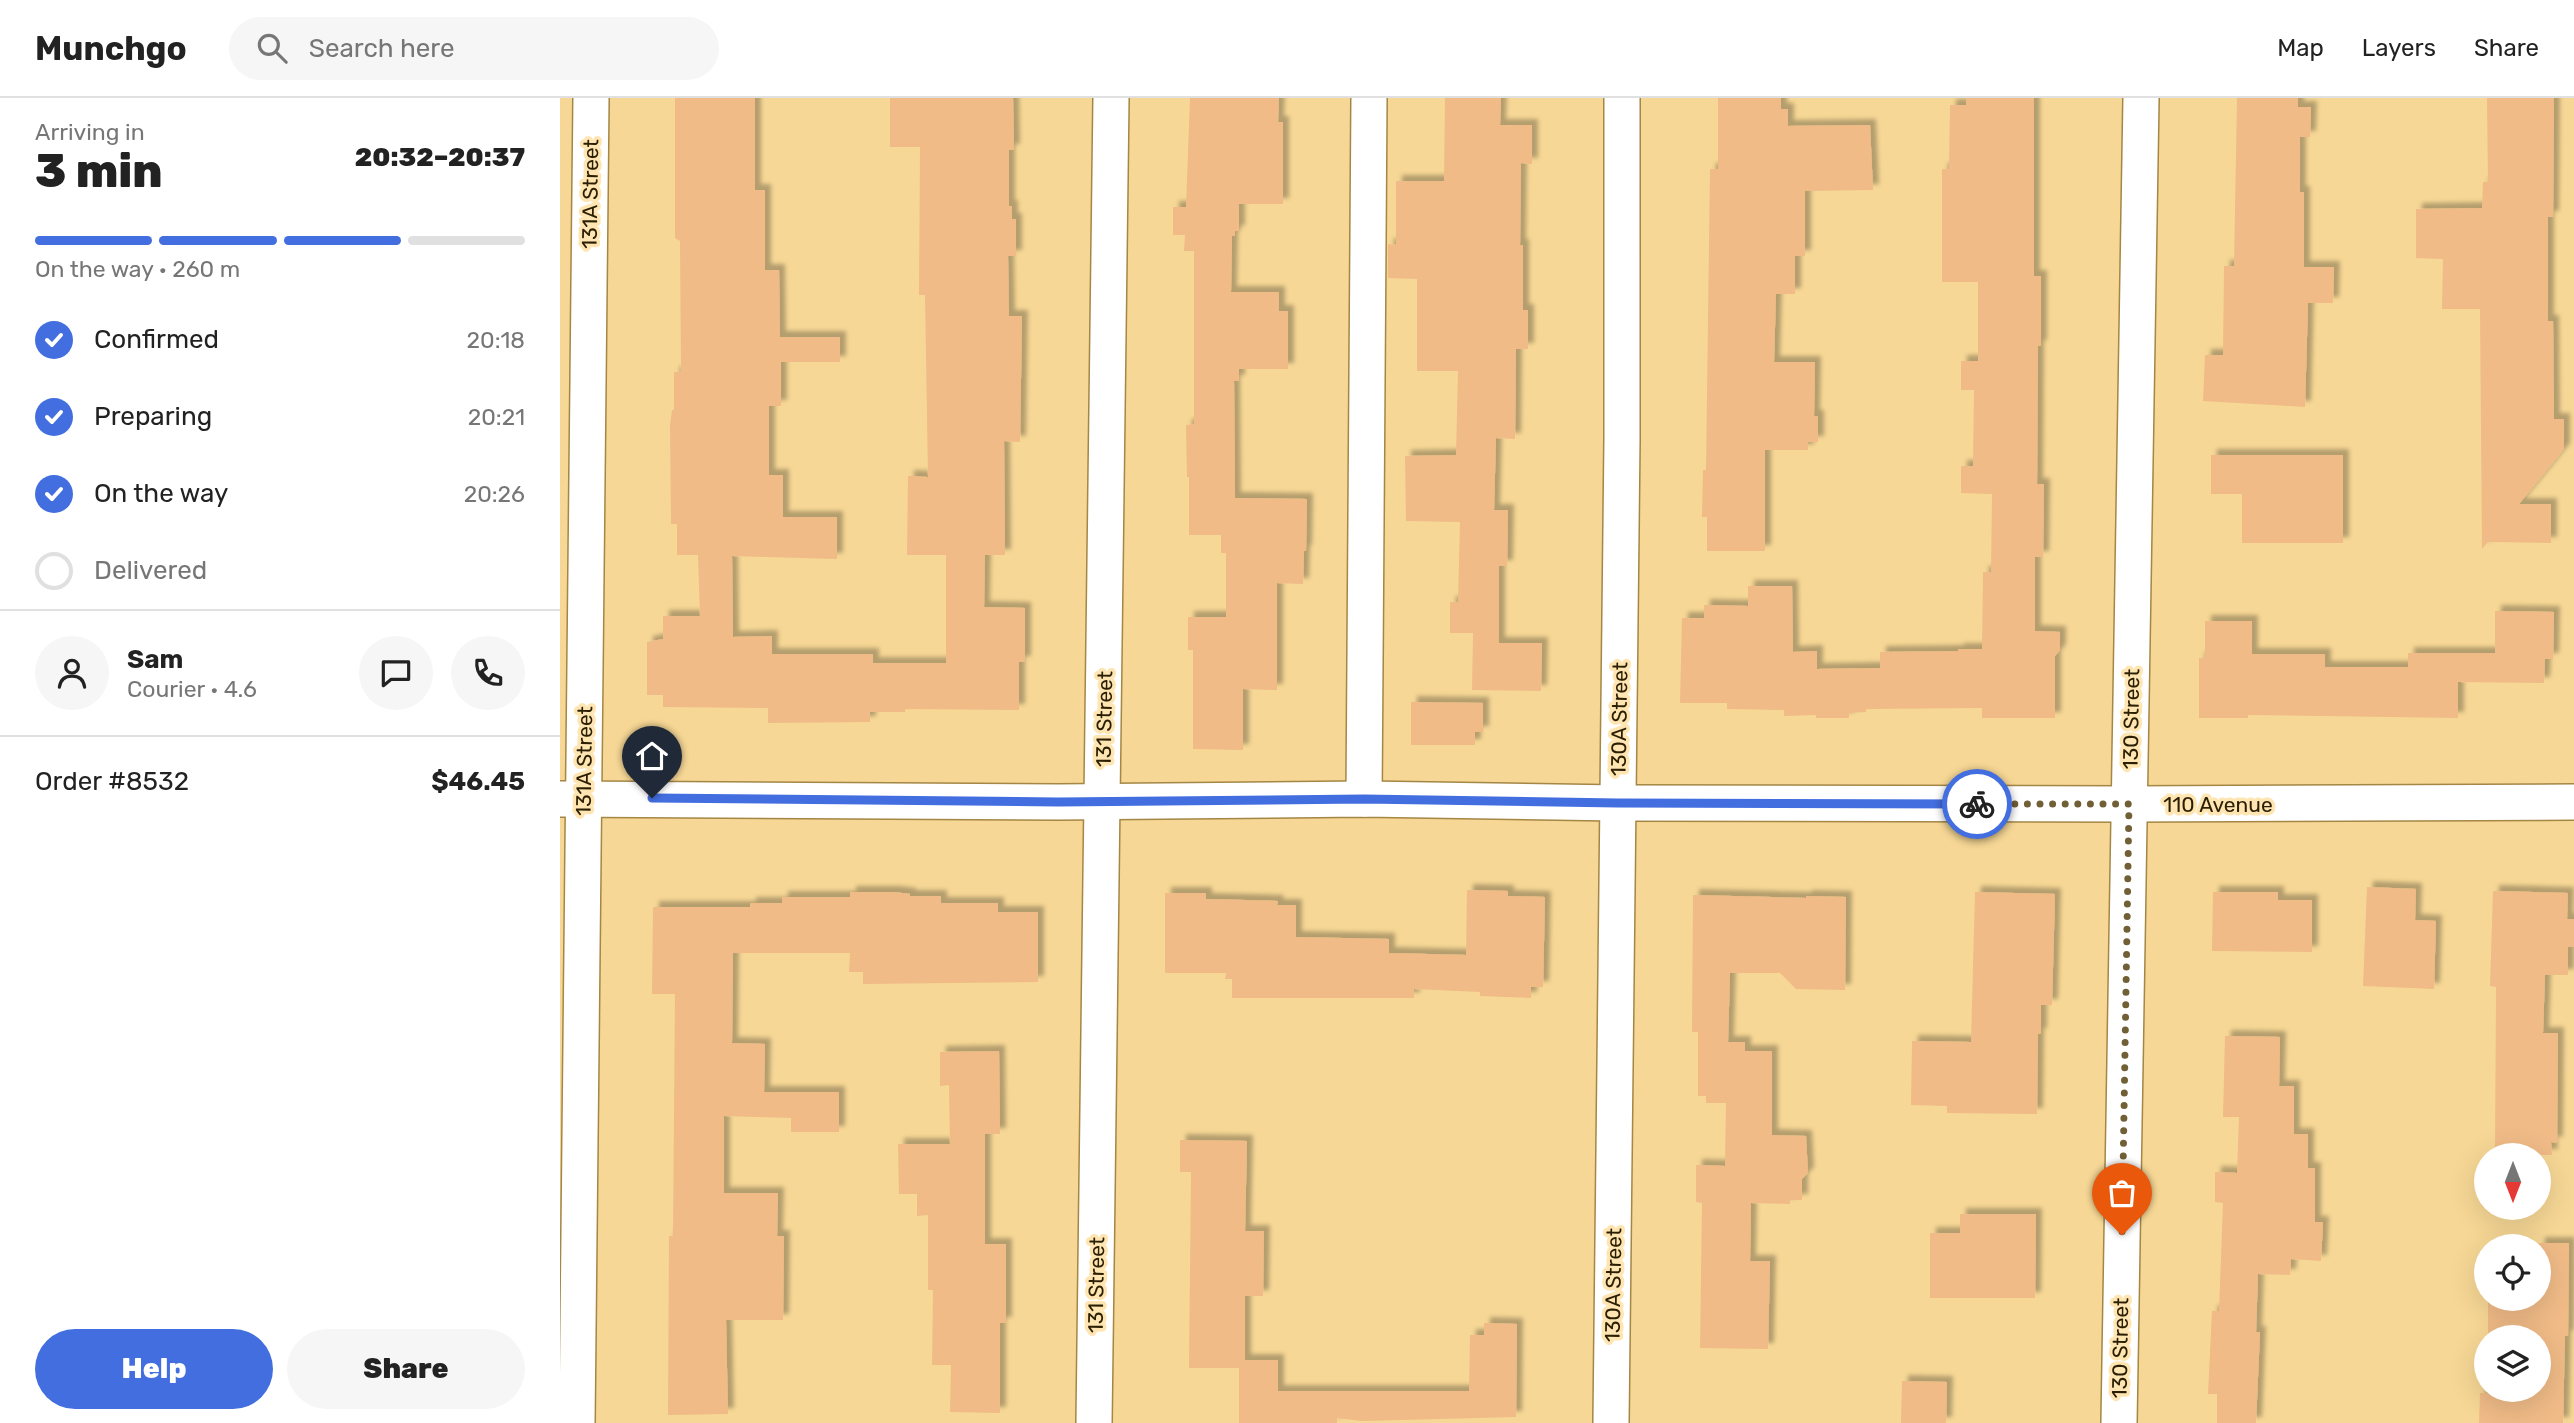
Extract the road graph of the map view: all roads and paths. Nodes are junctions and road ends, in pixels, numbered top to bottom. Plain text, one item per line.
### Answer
1 (591, 98) edge
2 (1111, 98) edge
3 (1369, 98) edge
4 (1622, 98) edge
5 (2141, 98) edge
6 (572, 799) edge
7 (1364, 799) junction
8 (1103, 801) junction
9 (2574, 802) edge
10 (1618, 803) junction
11 (2129, 804) junction
12 (577, 1423) edge
13 (1094, 1423) edge
14 (1611, 1423) edge
15 (2119, 1423) edge

1 - 6 street, 131A Street
2 - 8 street, 131 Street
3 - 7 street
4 - 10 street, 130A Street
5 - 11 street, 130 Street
6 - 8 street, 110 Avenue
6 - 12 street, 131A Street
7 - 8 street, 110 Avenue
7 - 10 street, 110 Avenue
8 - 13 street, 131 Street
9 - 11 street, 110 Avenue
10 - 11 street, 110 Avenue
10 - 14 street, 130A Street
11 - 15 street, 130 Street

